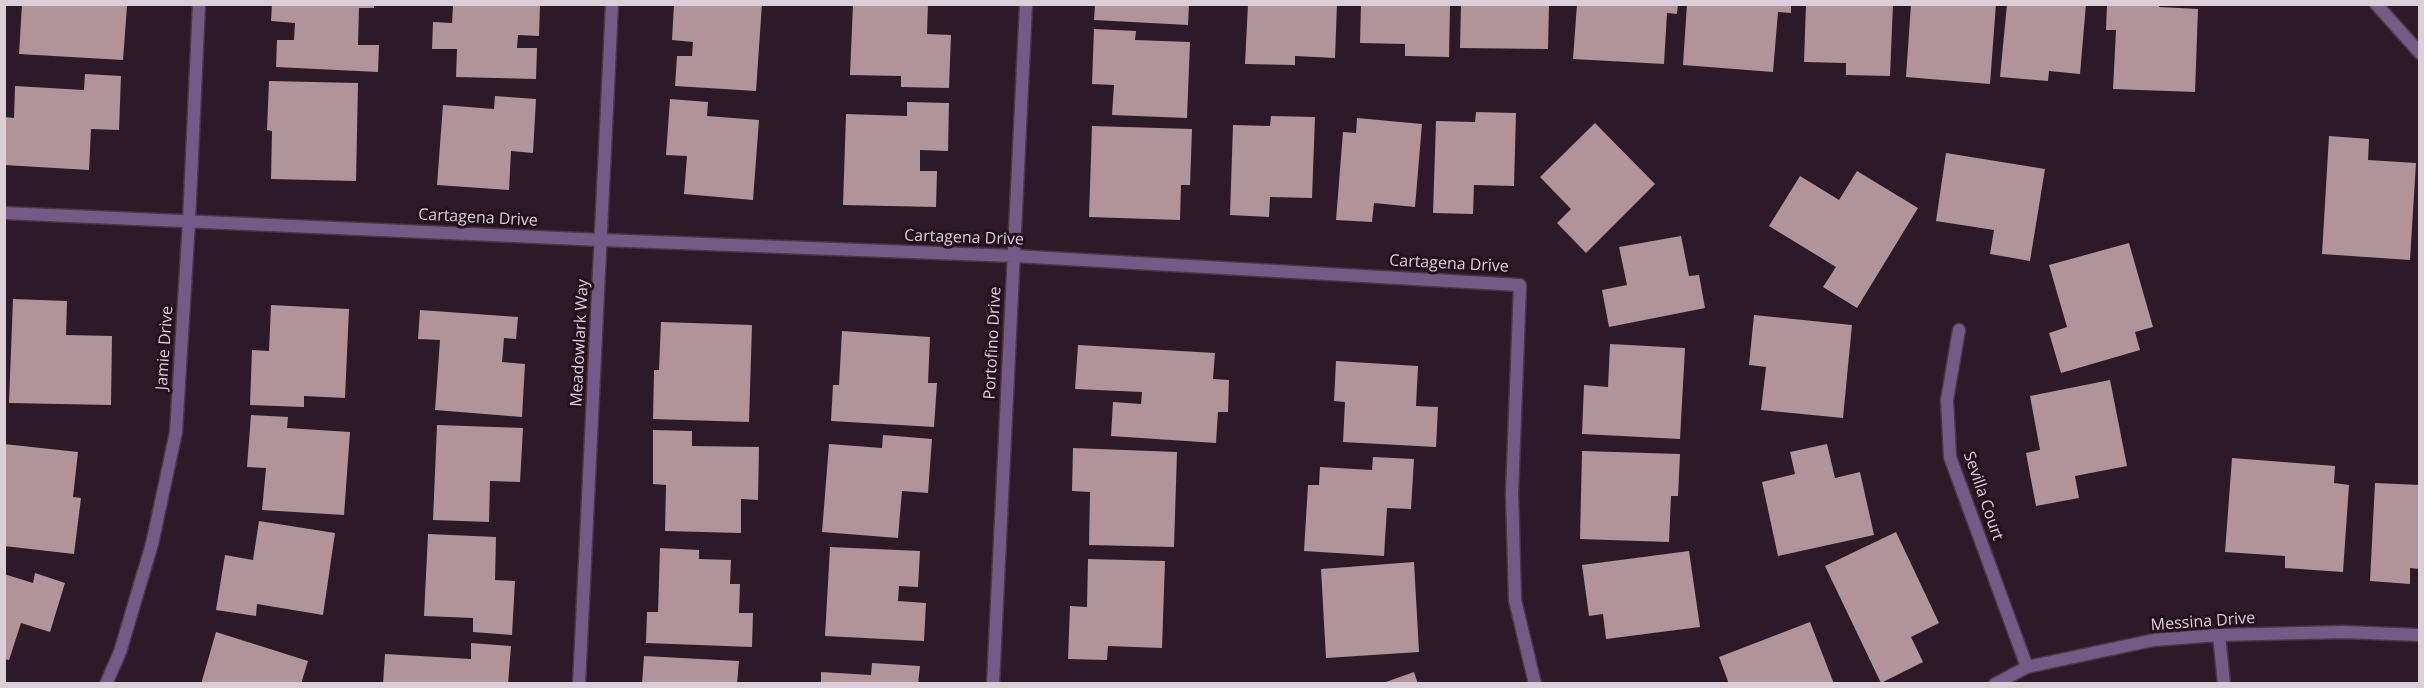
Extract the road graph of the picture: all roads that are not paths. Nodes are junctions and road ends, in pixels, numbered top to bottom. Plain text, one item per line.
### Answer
1 (199, 4) edge
2 (612, 4) edge
3 (1026, 4) edge
4 (2376, 4) edge
5 (2420, 53) edge
6 (4, 213) edge
7 (189, 221) junction
8 (602, 240) junction
9 (1014, 256) junction
10 (1959, 330) dead end
11 (2219, 634) junction
12 (2420, 635) edge
13 (2027, 667) junction
14 (106, 684) edge
15 (579, 684) edge
16 (993, 684) edge
17 (1535, 684) edge
18 (1995, 684) edge
19 (2223, 684) edge

1 - 7 street, Jamie Drive
2 - 8 street, Meadowlark Way
3 - 9 street, Portofino Drive
4 - 5 street
6 - 7 street, Cartagena Drive
7 - 8 street, Cartagena Drive
7 - 14 street, Jamie Drive
8 - 9 street, Cartagena Drive
8 - 15 street, Meadowlark Way
9 - 16 street, Portofino Drive
9 - 17 street, Cartagena Drive
10 - 13 street, Sevilla Court
11 - 12 street, Messina Drive
11 - 13 street, Messina Drive
11 - 19 street
13 - 18 street, Messina Drive

